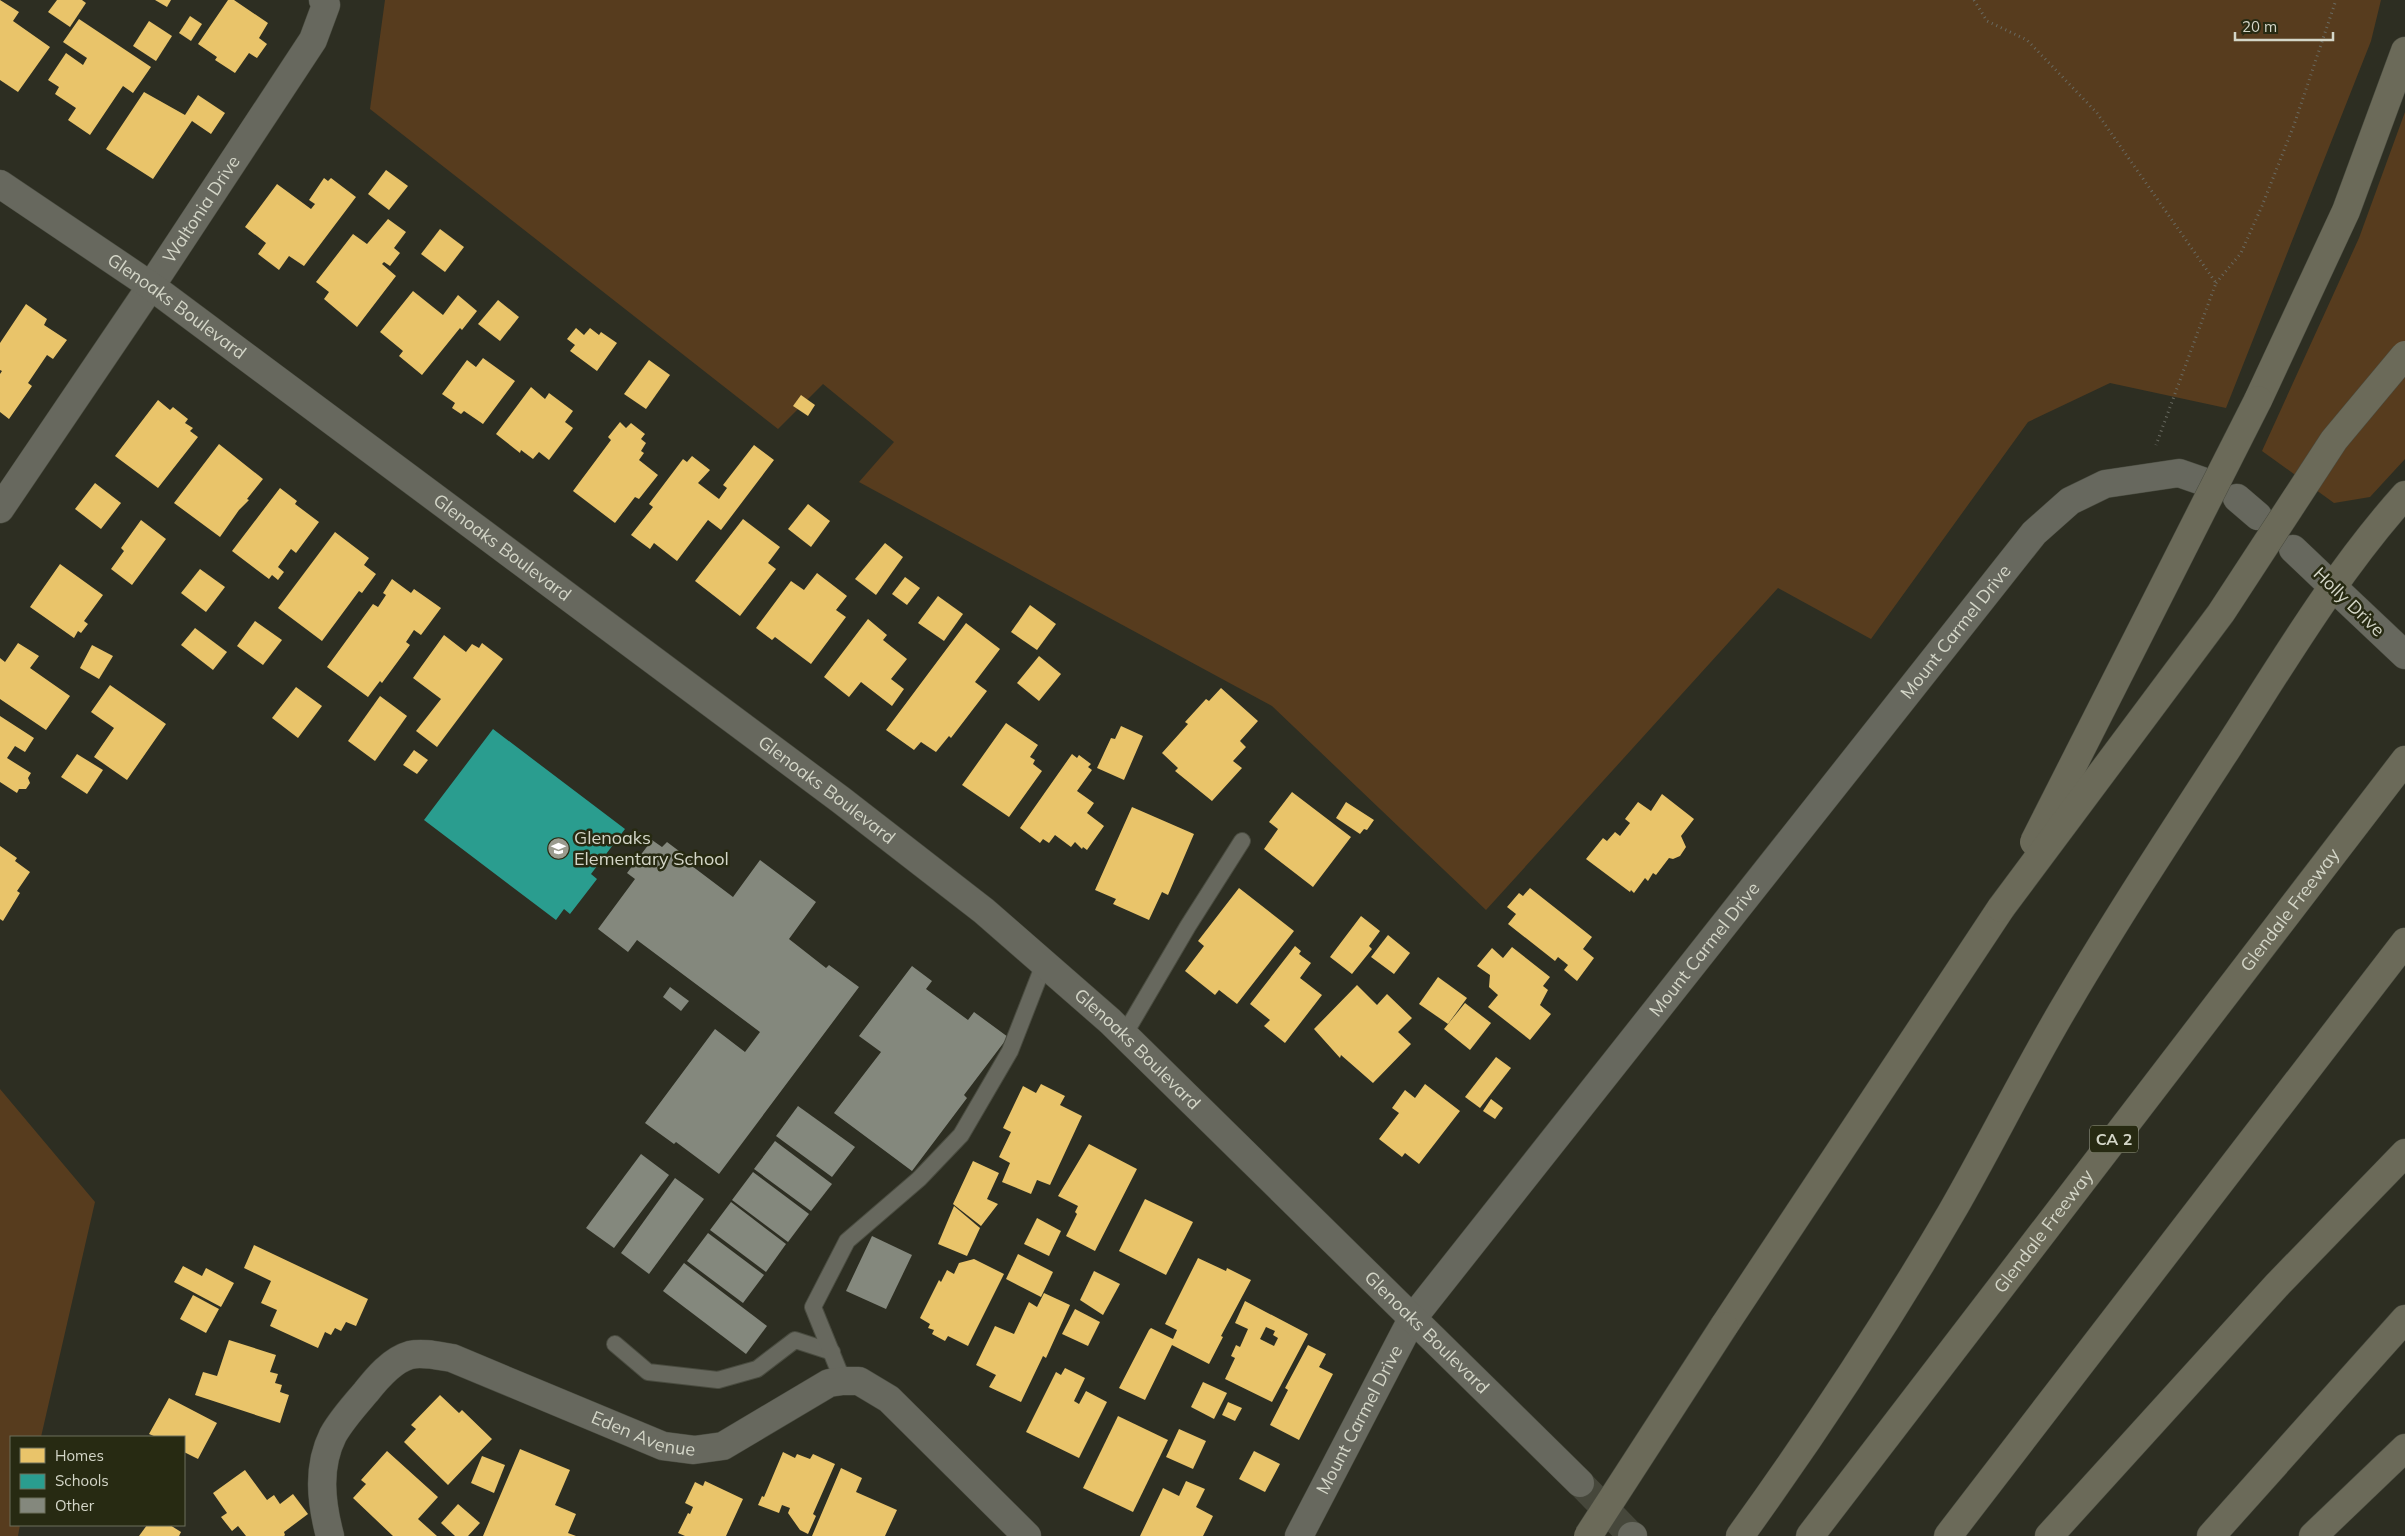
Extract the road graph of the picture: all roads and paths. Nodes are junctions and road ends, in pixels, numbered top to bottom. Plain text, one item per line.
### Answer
1 (1974, 0) edge
2 (2336, 0) edge
3 (325, 2) edge
4 (2405, 51) edge
5 (0, 184) edge
6 (2216, 283) junction
7 (151, 286) junction
8 (2405, 355) edge
9 (2147, 477) junction
10 (2202, 481) dead end
11 (2405, 495) edge
12 (2237, 498) dead end
13 (0, 509) edge
14 (2258, 516) dead end
15 (2293, 549) dead end
16 (2333, 586) junction
17 (2405, 655) edge
18 (2405, 760) edge
19 (1242, 841) dead end
20 (2001, 908) junction
21 (2405, 942) edge
22 (1044, 964) junction
23 (1124, 1035) junction
24 (2405, 1153) edge
25 (1412, 1319) junction
26 (2405, 1319) edge
27 (615, 1344) dead end
28 (832, 1352) junction
29 (844, 1381) junction
30 (2405, 1448) edge
31 (1580, 1483) tunnel mouth
32 (1817, 1527) edge
33 (330, 1536) edge
34 (1027, 1536) edge
35 (1299, 1536) edge
36 (1588, 1536) edge
37 (1740, 1536) edge
38 (1948, 1536) edge
39 (2049, 1536) edge
40 (2211, 1536) edge
41 (2313, 1536) edge

1 - 6 path
2 - 6 path
3 - 7 street, Waltonia Drive
4 - 20 highway, bridge
5 - 7 street, Glenoaks Boulevard
6 - 9 path
7 - 13 street, Waltonia Drive
7 - 22 street, Glenoaks Boulevard
8 - 20 highway, bridge
9 - 10 street, Mount Carmel Drive
9 - 25 street, Mount Carmel Drive
11 - 16 highway
12 - 14 street
15 - 16 street, Holly Drive
16 - 17 street, Holly Drive
16 - 37 highway
18 - 32 highway, Glendale Freeway / CA 2
19 - 23 lane
20 - 36 highway, bridge
21 - 38 highway
22 - 23 street, Glenoaks Boulevard
22 - 28 lane
23 - 25 street, Glenoaks Boulevard
24 - 39 highway
25 - 31 street, Glenoaks Boulevard
25 - 35 street, Mount Carmel Drive
26 - 40 highway
27 - 28 lane
28 - 29 lane
29 - 33 street, Eden Avenue
29 - 34 street
30 - 41 highway

